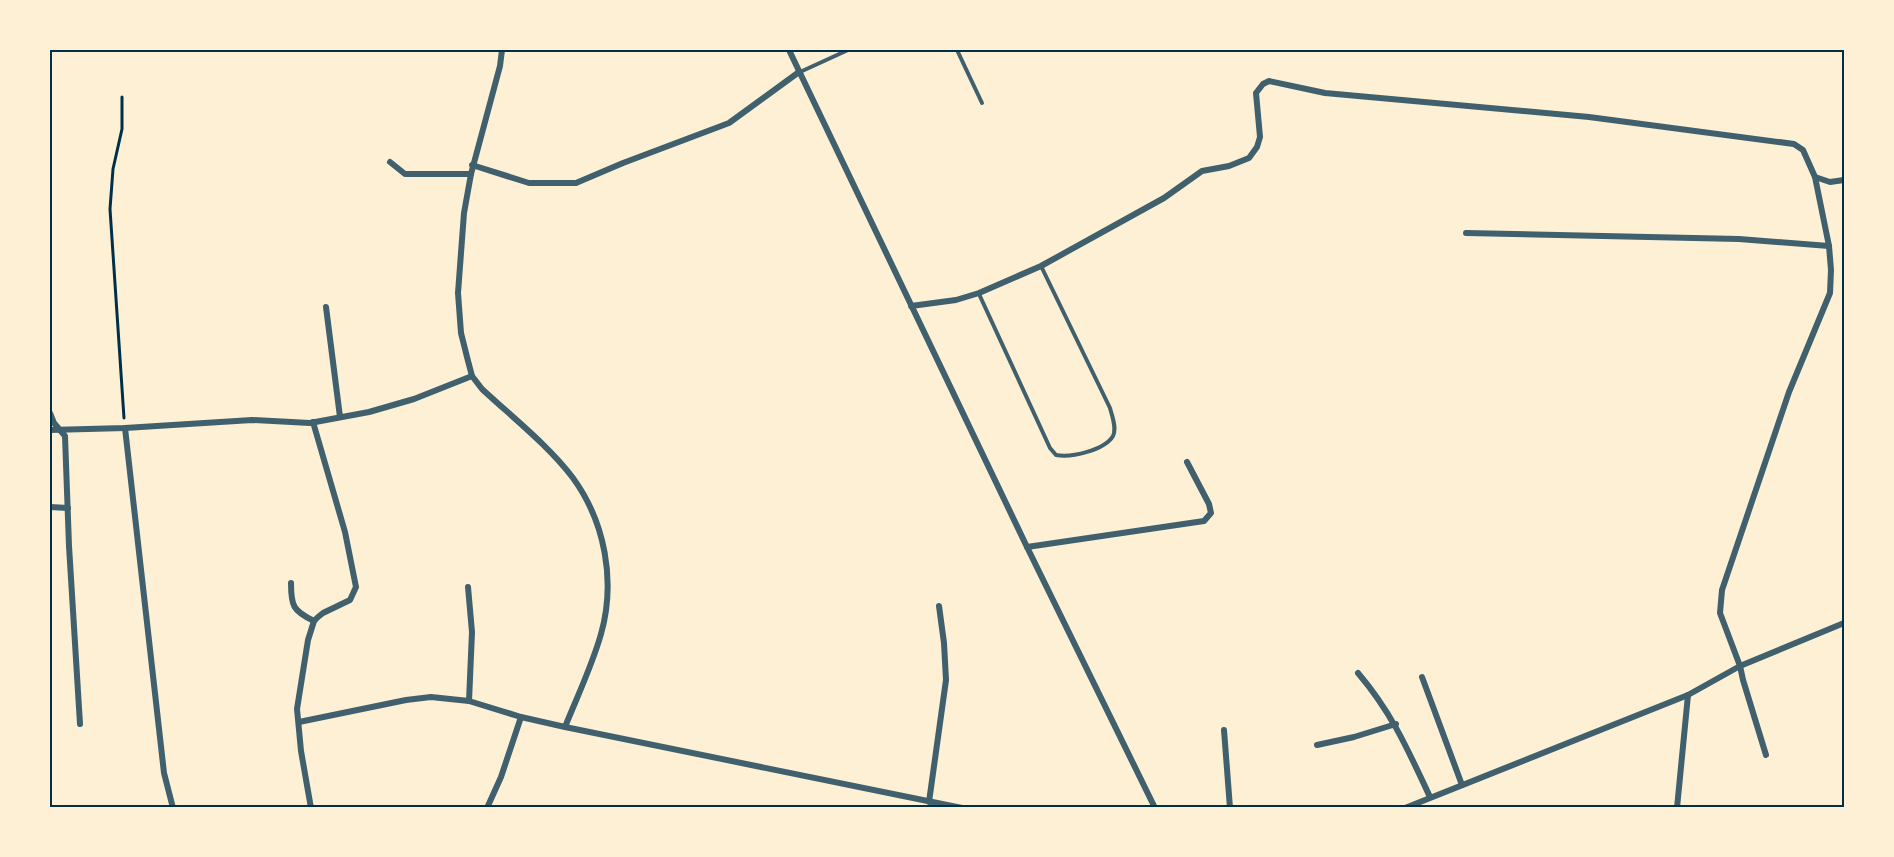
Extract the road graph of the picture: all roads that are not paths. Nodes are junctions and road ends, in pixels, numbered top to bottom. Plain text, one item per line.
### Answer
1 (502, 50) edge
2 (789, 50) edge
3 (848, 50) edge
4 (957, 50) edge
5 (799, 72) junction
6 (982, 103) dead end
7 (390, 162) dead end
8 (472, 165) junction
9 (471, 174) junction
10 (1815, 177) junction
11 (1845, 180) edge
12 (1466, 233) dead end
13 (1828, 246) junction
14 (1041, 266) junction
15 (979, 293) junction
16 (911, 306) junction
17 (326, 307) dead end
18 (472, 376) junction
19 (50, 412) edge
20 (340, 417) junction
21 (313, 422) junction
22 (125, 428) junction
23 (60, 429) junction
24 (50, 430) edge
25 (1187, 462) dead end
26 (50, 507) edge
27 (68, 508) junction
28 (1027, 547) junction
29 (291, 583) dead end
30 (468, 587) dead end
31 (939, 606) dead end
32 (314, 621) junction
33 (1845, 623) edge
34 (1740, 666) junction
35 (1358, 673) dead end
36 (1422, 677) dead end
37 (1688, 694) junction
38 (469, 701) junction
39 (521, 717) junction
40 (299, 722) junction
41 (80, 724) dead end
42 (1396, 724) junction
43 (565, 727) junction
44 (1224, 730) dead end
45 (1317, 745) dead end
46 (1766, 755) dead end
47 (1462, 785) junction
48 (1430, 797) junction
49 (929, 802) junction
50 (172, 807) edge
51 (311, 807) edge
52 (487, 807) edge
53 (962, 807) edge
54 (1155, 807) edge
55 (1230, 807) edge
56 (1405, 807) edge
57 (1677, 807) edge

1 - 8 street
2 - 5 street
3 - 5 lane
4 - 6 lane
5 - 8 street
5 - 16 street
7 - 9 street
8 - 9 street
9 - 18 street
10 - 11 street
10 - 13 street
10 - 14 street
12 - 13 street
13 - 34 street
14 - 15 street
14 - 15 lane
15 - 16 street
16 - 28 street
17 - 20 street
18 - 20 street
18 - 43 street
19 - 23 street
20 - 21 street
21 - 22 street
21 - 32 street
22 - 23 street
22 - 50 street
23 - 24 street
23 - 27 street
25 - 28 street
26 - 27 street
27 - 41 street
28 - 54 street
29 - 32 street
30 - 38 street
31 - 49 street
32 - 40 street
33 - 34 street
34 - 37 street
34 - 46 street
35 - 42 street
36 - 47 street
37 - 47 street
37 - 57 street
38 - 39 street
38 - 40 street
39 - 43 street
39 - 52 street
40 - 51 street
42 - 45 street
42 - 48 street
43 - 49 street
44 - 55 street
47 - 48 street
48 - 56 street
49 - 53 street

